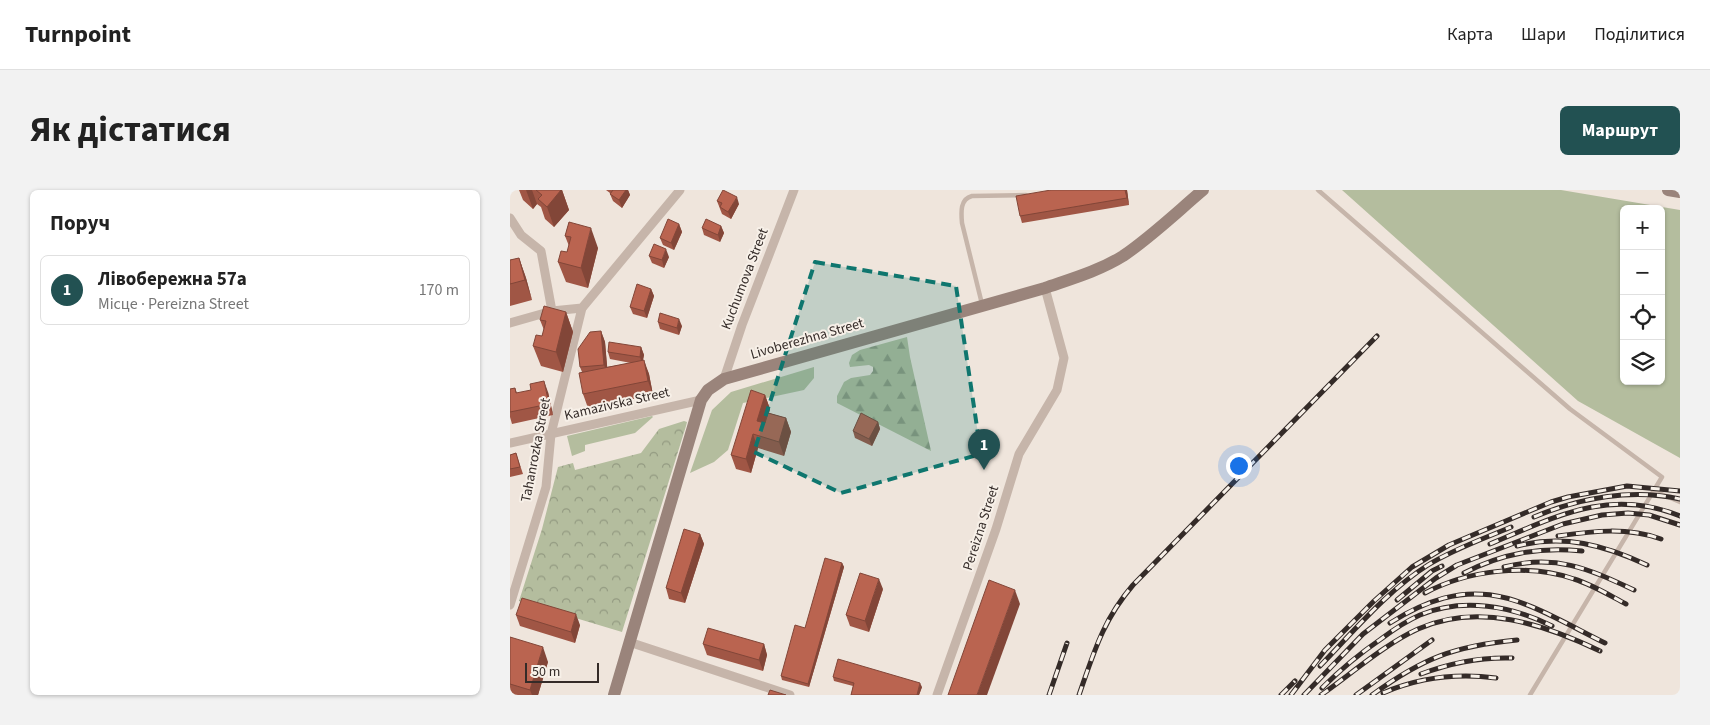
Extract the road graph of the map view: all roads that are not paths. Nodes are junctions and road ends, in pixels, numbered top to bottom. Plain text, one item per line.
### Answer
1 (680, 190) edge
2 (794, 190) edge
3 (1203, 190) edge
4 (1318, 190) edge
5 (1668, 190) edge
6 (1680, 192) edge
7 (1032, 195) edge
8 (510, 218) edge
9 (1045, 288) junction
10 (982, 305) junction
11 (582, 308) junction
12 (552, 311) junction
13 (510, 322) edge
14 (724, 379) junction
15 (701, 400) junction
16 (551, 434) junction
17 (510, 444) edge
18 (1654, 491) junction
19 (1680, 502) edge
20 (522, 567) junction
21 (510, 570) edge
22 (510, 605) edge
23 (629, 642) junction
24 (614, 695) edge
25 (790, 695) edge
26 (937, 695) edge
27 (1530, 695) edge

1 - 11 street
2 - 14 street, Kuchumova Street
3 - 9 main road, Livoberezhna Street
4 - 18 lane
5 - 6 main road
7 - 10 lane
8 - 12 street
9 - 10 main road, Livoberezhna Street
9 - 26 street, Pereizna Street
10 - 14 main road, Livoberezhna Street
11 - 12 street
11 - 16 street, Tahanrozka Street
12 - 13 street
14 - 15 main road, Livoberezhna Street
15 - 16 street, Kamazivska Street
15 - 23 main road, Livoberezhna Street
16 - 17 street, Kamazivska Street
16 - 20 street, Tahanrozka Street
18 - 19 lane
18 - 27 lane
20 - 21 street
20 - 22 street, Tahanrozka Street
23 - 24 main road, Livoberezhna Street
23 - 25 street

